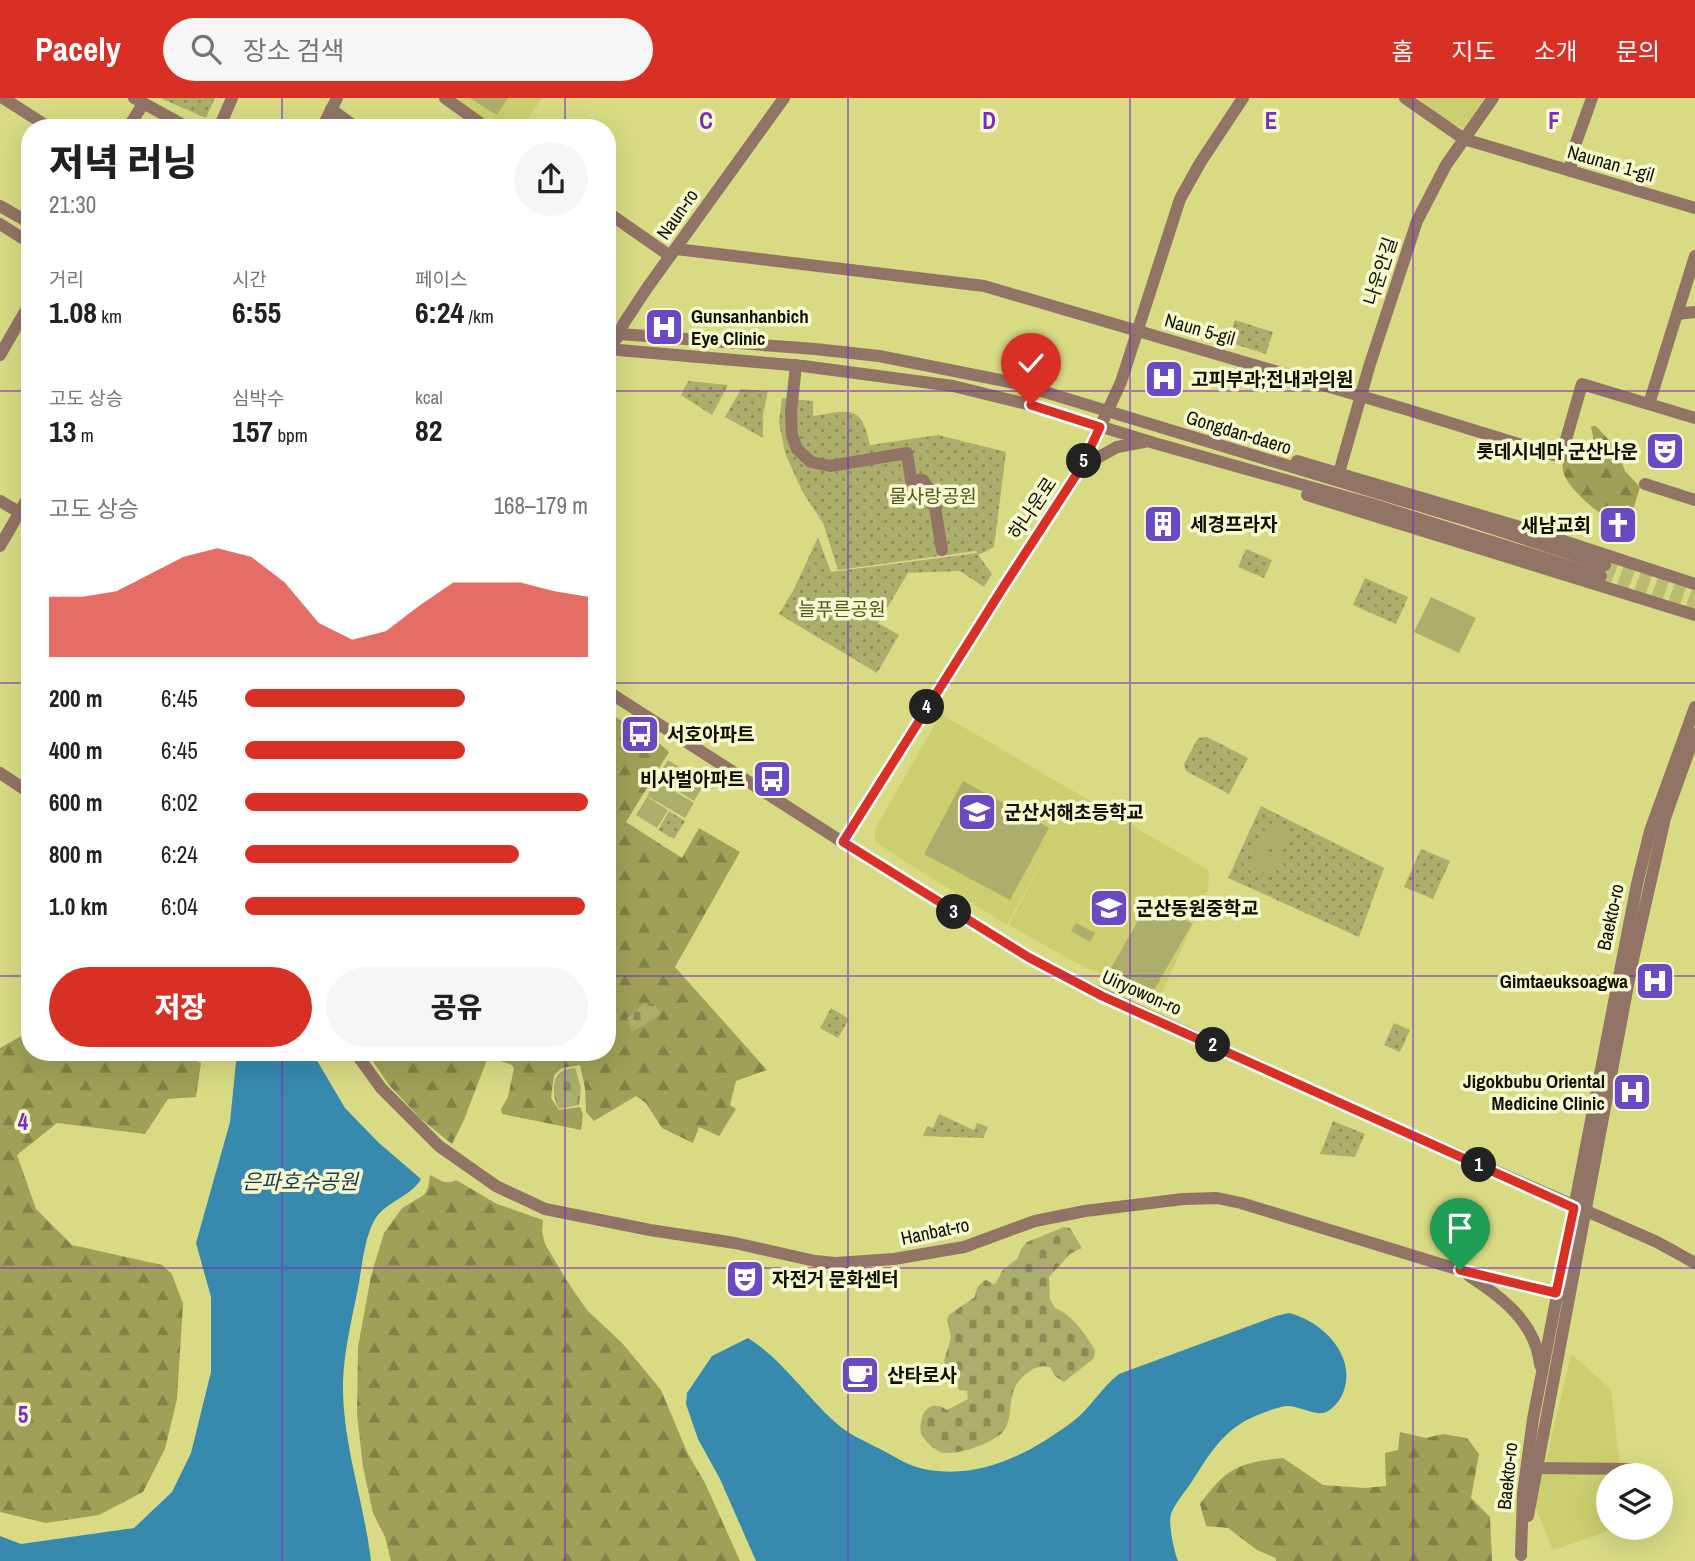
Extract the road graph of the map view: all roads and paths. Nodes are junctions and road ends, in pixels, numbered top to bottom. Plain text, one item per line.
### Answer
1 (3, 98) edge
2 (232, 98) edge
3 (445, 98) edge
4 (784, 98) edge
5 (1243, 98) edge
6 (1493, 98) edge
7 (1592, 98) edge
8 (1409, 99) edge
9 (138, 101) edge
10 (334, 104) edge
11 (36, 119) edge
12 (131, 119) edge
13 (172, 119) edge
14 (223, 119) edge
15 (348, 119) edge
16 (475, 119) edge
17 (1464, 139) junction
18 (1570, 171) junction
19 (0, 206) edge
20 (1695, 208) edge
21 (21, 218) edge
22 (616, 222) edge
23 (0, 224) edge
24 (21, 237) edge
25 (673, 253) junction
26 (1695, 256) edge
27 (1695, 312) edge
28 (21, 314) edge
29 (1677, 314) junction
30 (616, 330) edge
31 (1137, 331) junction
32 (5, 333) edge
33 (616, 334) edge
34 (616, 352) edge
35 (0, 355) edge
36 (796, 365) junction
37 (1361, 397) junction
38 (1649, 404) junction
39 (1108, 410) junction
40 (1695, 418) edge
41 (1100, 427) junction
42 (1189, 437) junction
43 (1154, 443) junction
44 (1082, 466) junction
45 (1339, 473) junction
46 (1645, 484) dead end
47 (1695, 500) edge
48 (0, 501) edge
49 (21, 509) edge
50 (19, 512) junction
51 (0, 546) edge
52 (942, 550) dead end
53 (1695, 583) edge
54 (1692, 614) edge
55 (616, 697) edge
56 (1695, 707) edge
57 (1695, 734) edge
58 (0, 774) edge
59 (21, 787) edge
60 (843, 842) junction
61 (362, 1061) edge
62 (1580, 1210) junction
63 (1695, 1263) edge
64 (1460, 1270) junction
65 (1556, 1293) junction
66 (1569, 1296) junction
67 (1539, 1384) junction
68 (1531, 1468) junction
69 (1596, 1469) edge
70 (1520, 1558) edge

1 - 11 street
2 - 14 street
3 - 16 street
4 - 25 street, Naun-ro
5 - 31 street, 하나운로
6 - 17 street, 나운안길
7 - 18 street
8 - 17 street, Naunan 1-gil
9 - 12 street
9 - 13 street
10 - 15 street
17 - 18 street, Naunan 1-gil
17 - 37 street, 나운안길
18 - 20 street, Naunan 1-gil
19 - 21 street
22 - 25 street
23 - 24 street
25 - 30 street, Naun-ro
25 - 31 street, Naun 5-gil
26 - 29 street
27 - 29 street
28 - 32 street
29 - 38 street
31 - 37 street, Naun 5-gil
31 - 39 street, 하나운로
32 - 35 street
33 - 39 street, Gongdan-daero
34 - 36 street, Gongdan-daero
36 - 41 street, Gongdan-daero
36 - 52 street
37 - 38 street, Naun 5-gil
37 - 45 street, 나운안길
38 - 40 street
39 - 41 street, 하나운로
39 - 42 street, Gongdan-daero
41 - 43 street, Gongdan-daero
41 - 44 street, 하나운로
42 - 43 street, Gongdan-daero
42 - 45 street
43 - 44 street
43 - 54 street
44 - 60 street, 하나운로
45 - 53 street
46 - 47 street
48 - 50 street
49 - 50 street
50 - 51 street
55 - 60 street, Uiryowon-ro
56 - 62 street, Baekto-ro
57 - 62 street, Baekto-ro
58 - 59 street
60 - 62 street, Uiryowon-ro
61 - 64 street, Hanbat-ro
62 - 63 street, Uiryowon-ro
62 - 65 street, Baekto-ro
62 - 66 street, Baekto-ro
64 - 65 street, Hanbat-ro
64 - 67 street
65 - 66 street, Hanbat-ro
65 - 67 street, Baekto-ro
66 - 68 street, Baekto-ro
67 - 68 street, Baekto-ro
68 - 69 street
68 - 70 street, Baekto-ro

